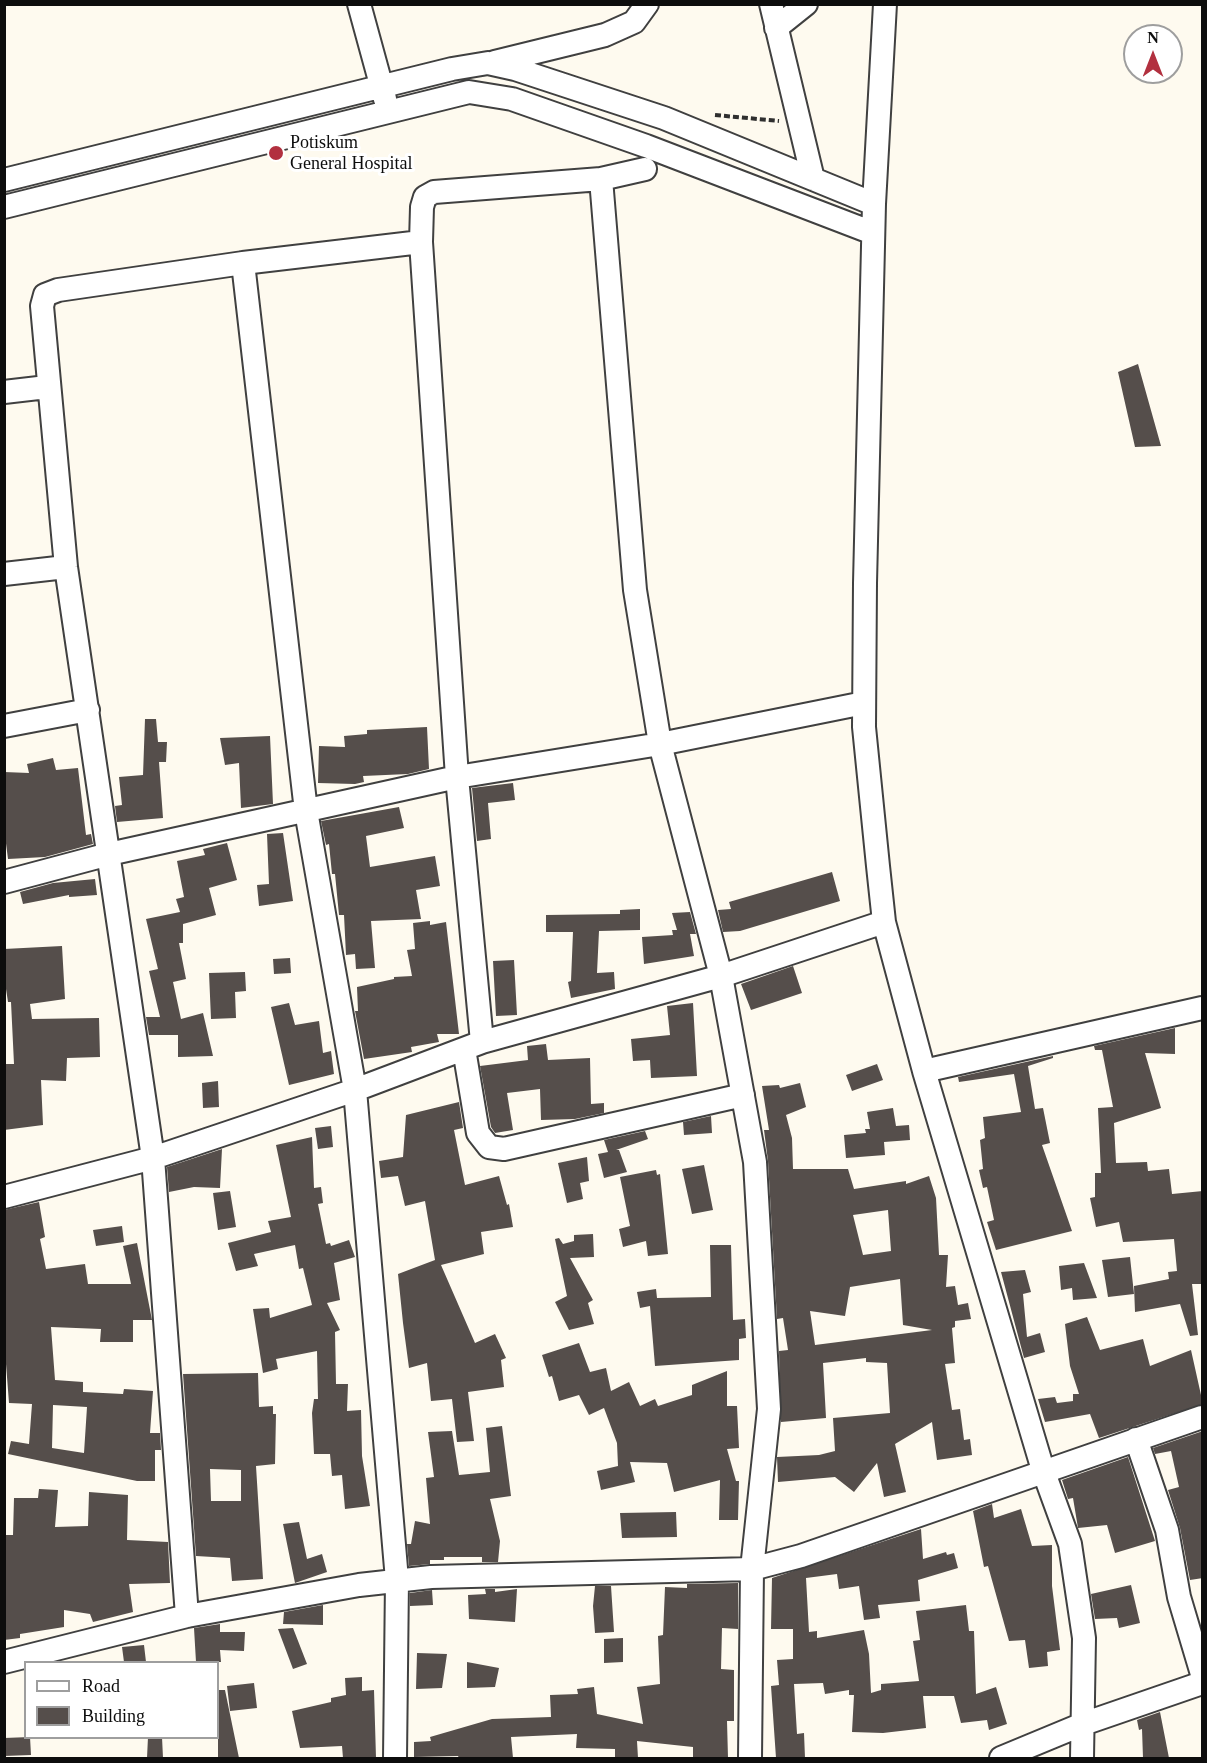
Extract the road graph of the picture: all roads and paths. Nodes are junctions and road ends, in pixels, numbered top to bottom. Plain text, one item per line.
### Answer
1 (359, 4) edge
2 (647, 4) edge
3 (771, 4) edge
4 (806, 4) edge
5 (885, 4) edge
6 (776, 28) junction
7 (519, 62) junction
8 (381, 86) junction
9 (499, 97) junction
10 (388, 112) junction
11 (645, 169) dead end
12 (601, 179) junction
13 (813, 179) junction
14 (4, 180) edge
15 (6, 202) edge
16 (874, 204) junction
17 (873, 233) junction
18 (421, 242) junction
19 (243, 263) junction
20 (47, 387) junction
21 (4, 392) edge
22 (66, 567) junction
23 (4, 574) edge
24 (864, 702) junction
25 (88, 710) junction
26 (4, 726) edge
27 (660, 744) junction
28 (457, 777) junction
29 (306, 811) junction
30 (109, 854) junction
31 (4, 882) edge
32 (884, 922) junction
33 (721, 976) junction
34 (1203, 1008) edge
35 (473, 1045) junction
36 (924, 1071) junction
37 (355, 1089) junction
38 (743, 1095) junction
39 (153, 1158) junction
40 (4, 1197) edge
41 (1203, 1417) edge
42 (1136, 1439) junction
43 (1043, 1470) junction
44 (753, 1569) junction
45 (397, 1580) junction
46 (187, 1616) junction
47 (4, 1662) edge
48 (1203, 1674) edge
49 (1203, 1683) edge
50 (1083, 1724) junction
51 (395, 1758) edge
52 (750, 1758) edge
53 (1001, 1758) edge
54 (1082, 1758) edge

1 - 8 street
2 - 7 street
3 - 6 street
4 - 6 street
5 - 16 street
6 - 13 street
7 - 8 street
7 - 9 street
7 - 13 street
8 - 10 street
8 - 14 street
9 - 10 street
9 - 17 street
10 - 15 street
11 - 12 street
12 - 18 street
12 - 27 street
13 - 16 street
16 - 17 street
17 - 24 street
18 - 19 street
18 - 28 street
19 - 20 street
19 - 29 street
20 - 21 street
20 - 22 street
22 - 23 street
22 - 25 street
24 - 27 street
24 - 32 street
25 - 26 street
25 - 30 street
27 - 28 street
27 - 33 street
28 - 29 street
28 - 35 street
29 - 30 street
29 - 37 street
30 - 31 street
30 - 39 street
32 - 33 street
32 - 36 street
33 - 35 street
33 - 38 street
34 - 36 street
35 - 37 street
35 - 38 street
36 - 43 street
37 - 39 street
37 - 45 street
38 - 44 street
39 - 40 street
39 - 46 street
41 - 42 street
42 - 43 street
42 - 48 street
43 - 44 street
43 - 50 street
44 - 45 street
44 - 52 street
45 - 46 street
45 - 51 street
46 - 47 street
49 - 50 street
50 - 53 street
50 - 54 street

